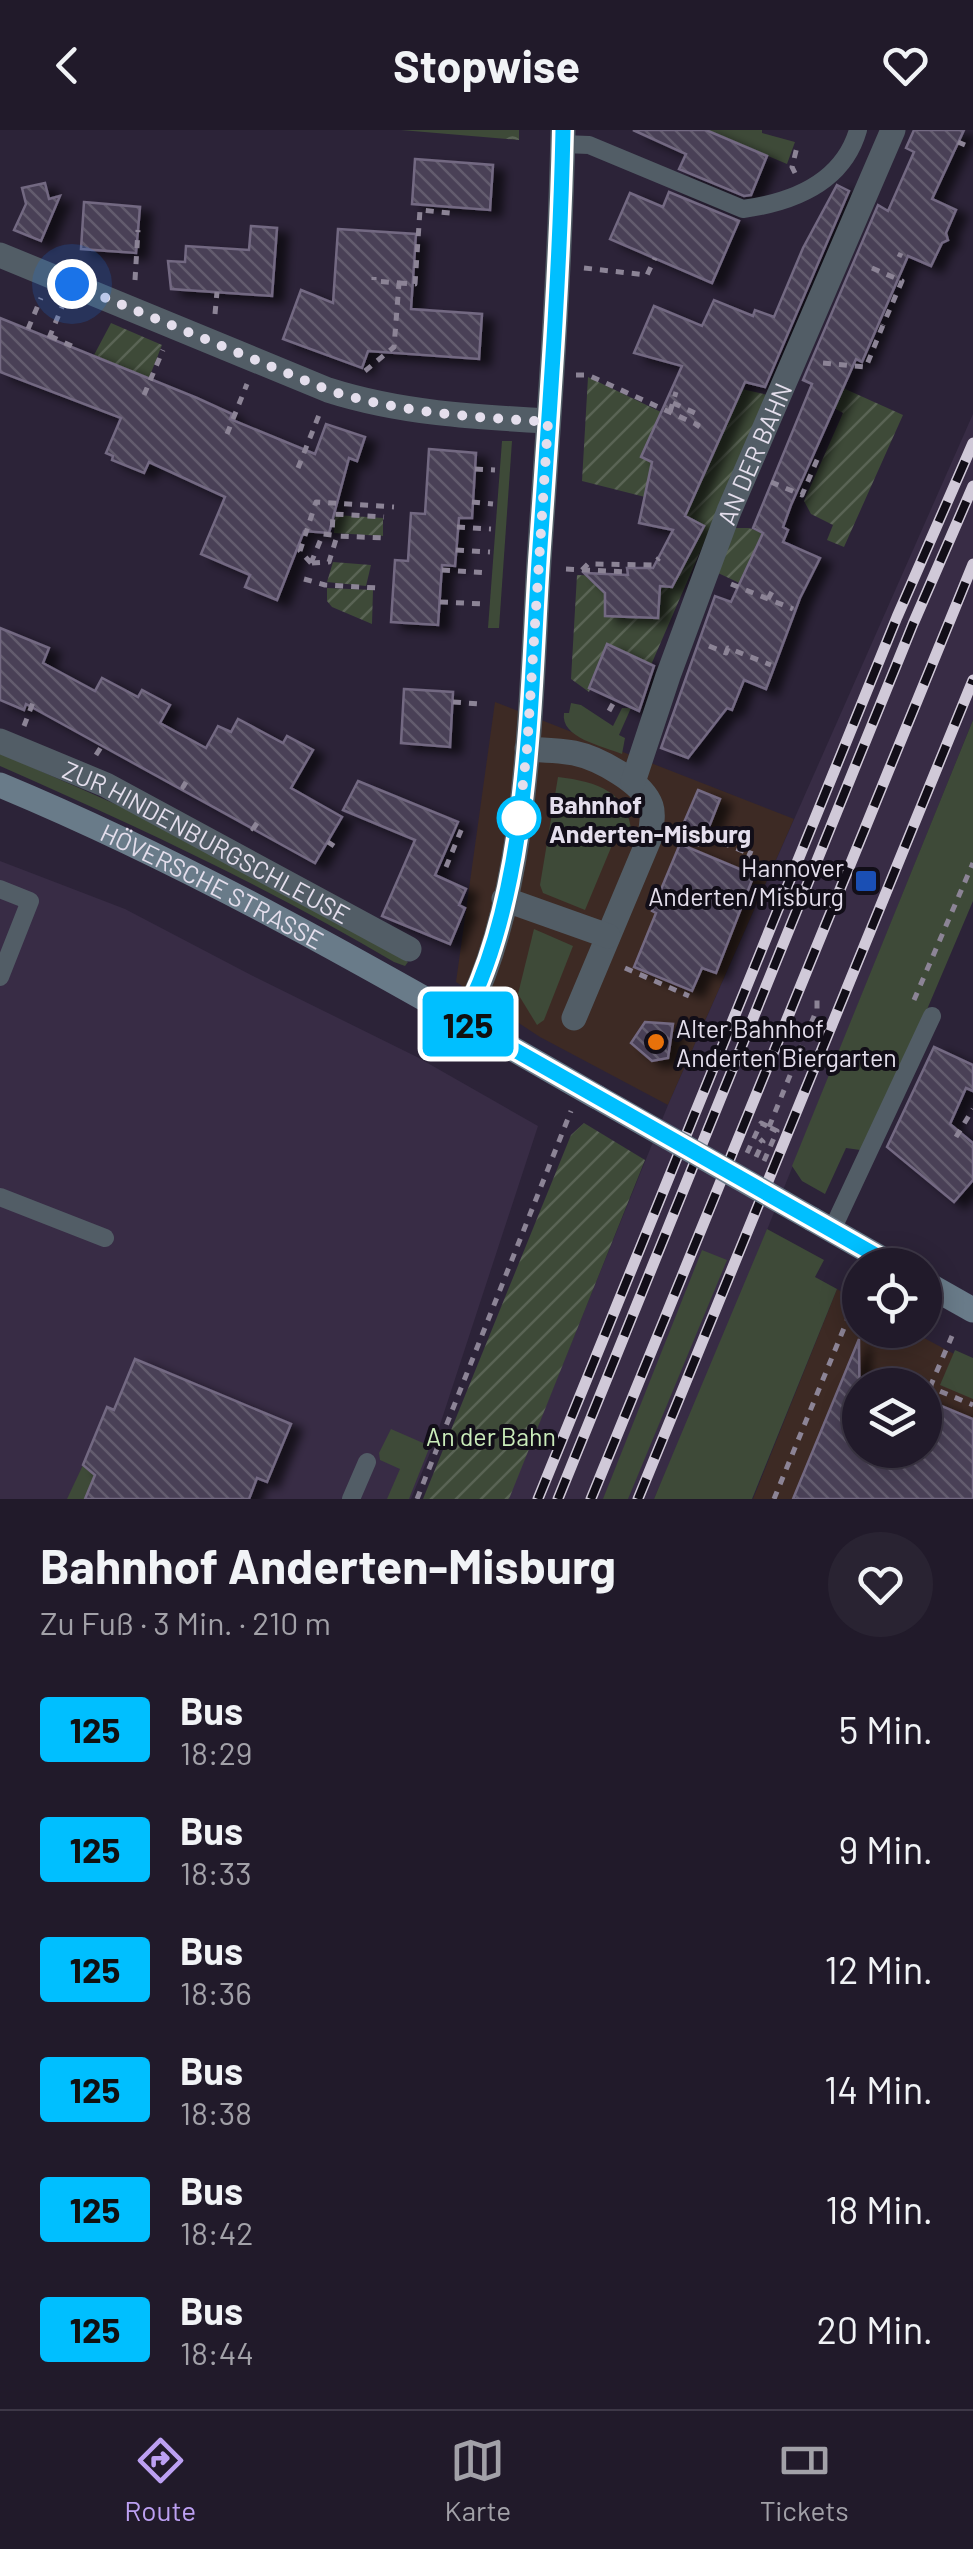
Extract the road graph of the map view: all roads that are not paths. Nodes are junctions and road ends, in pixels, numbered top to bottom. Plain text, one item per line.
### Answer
1 (858, 130) edge
2 (893, 130) edge
3 (563, 137) edge
4 (0, 254) edge
5 (548, 422) junction
6 (11, 735) edge
7 (527, 749) junction
8 (633, 782) junction
9 (0, 785) edge
10 (0, 888) edge
11 (504, 899) junction
12 (608, 936) junction
13 (409, 950) dead end
14 (0, 977) edge
15 (932, 1016) dead end
16 (574, 1018) dead end
17 (462, 1020) junction
18 (0, 1197) edge
19 (822, 1225) junction
20 (104, 1238) dead end
21 (863, 1248) edge
22 (942, 1293) edge
23 (973, 1310) edge
24 (367, 1462) dead end
25 (351, 1499) edge

1 - 3 lane
2 - 8 street, AN DER BAHN
3 - 5 street
4 - 5 street
5 - 7 street
6 - 13 street, ZUR HINDENBURGSCHLEUSE
7 - 8 street
7 - 11 street
8 - 12 street
9 - 17 main road, HÖVERSCHE STRASSE
10 - 14 lane
11 - 12 street
11 - 17 street
12 - 16 street
15 - 19 lane
17 - 19 main road, HÖVERSCHE STRASSE, bridge
18 - 20 lane
19 - 21 main road, HÖVERSCHE STRASSE
22 - 23 main road
24 - 25 lane

